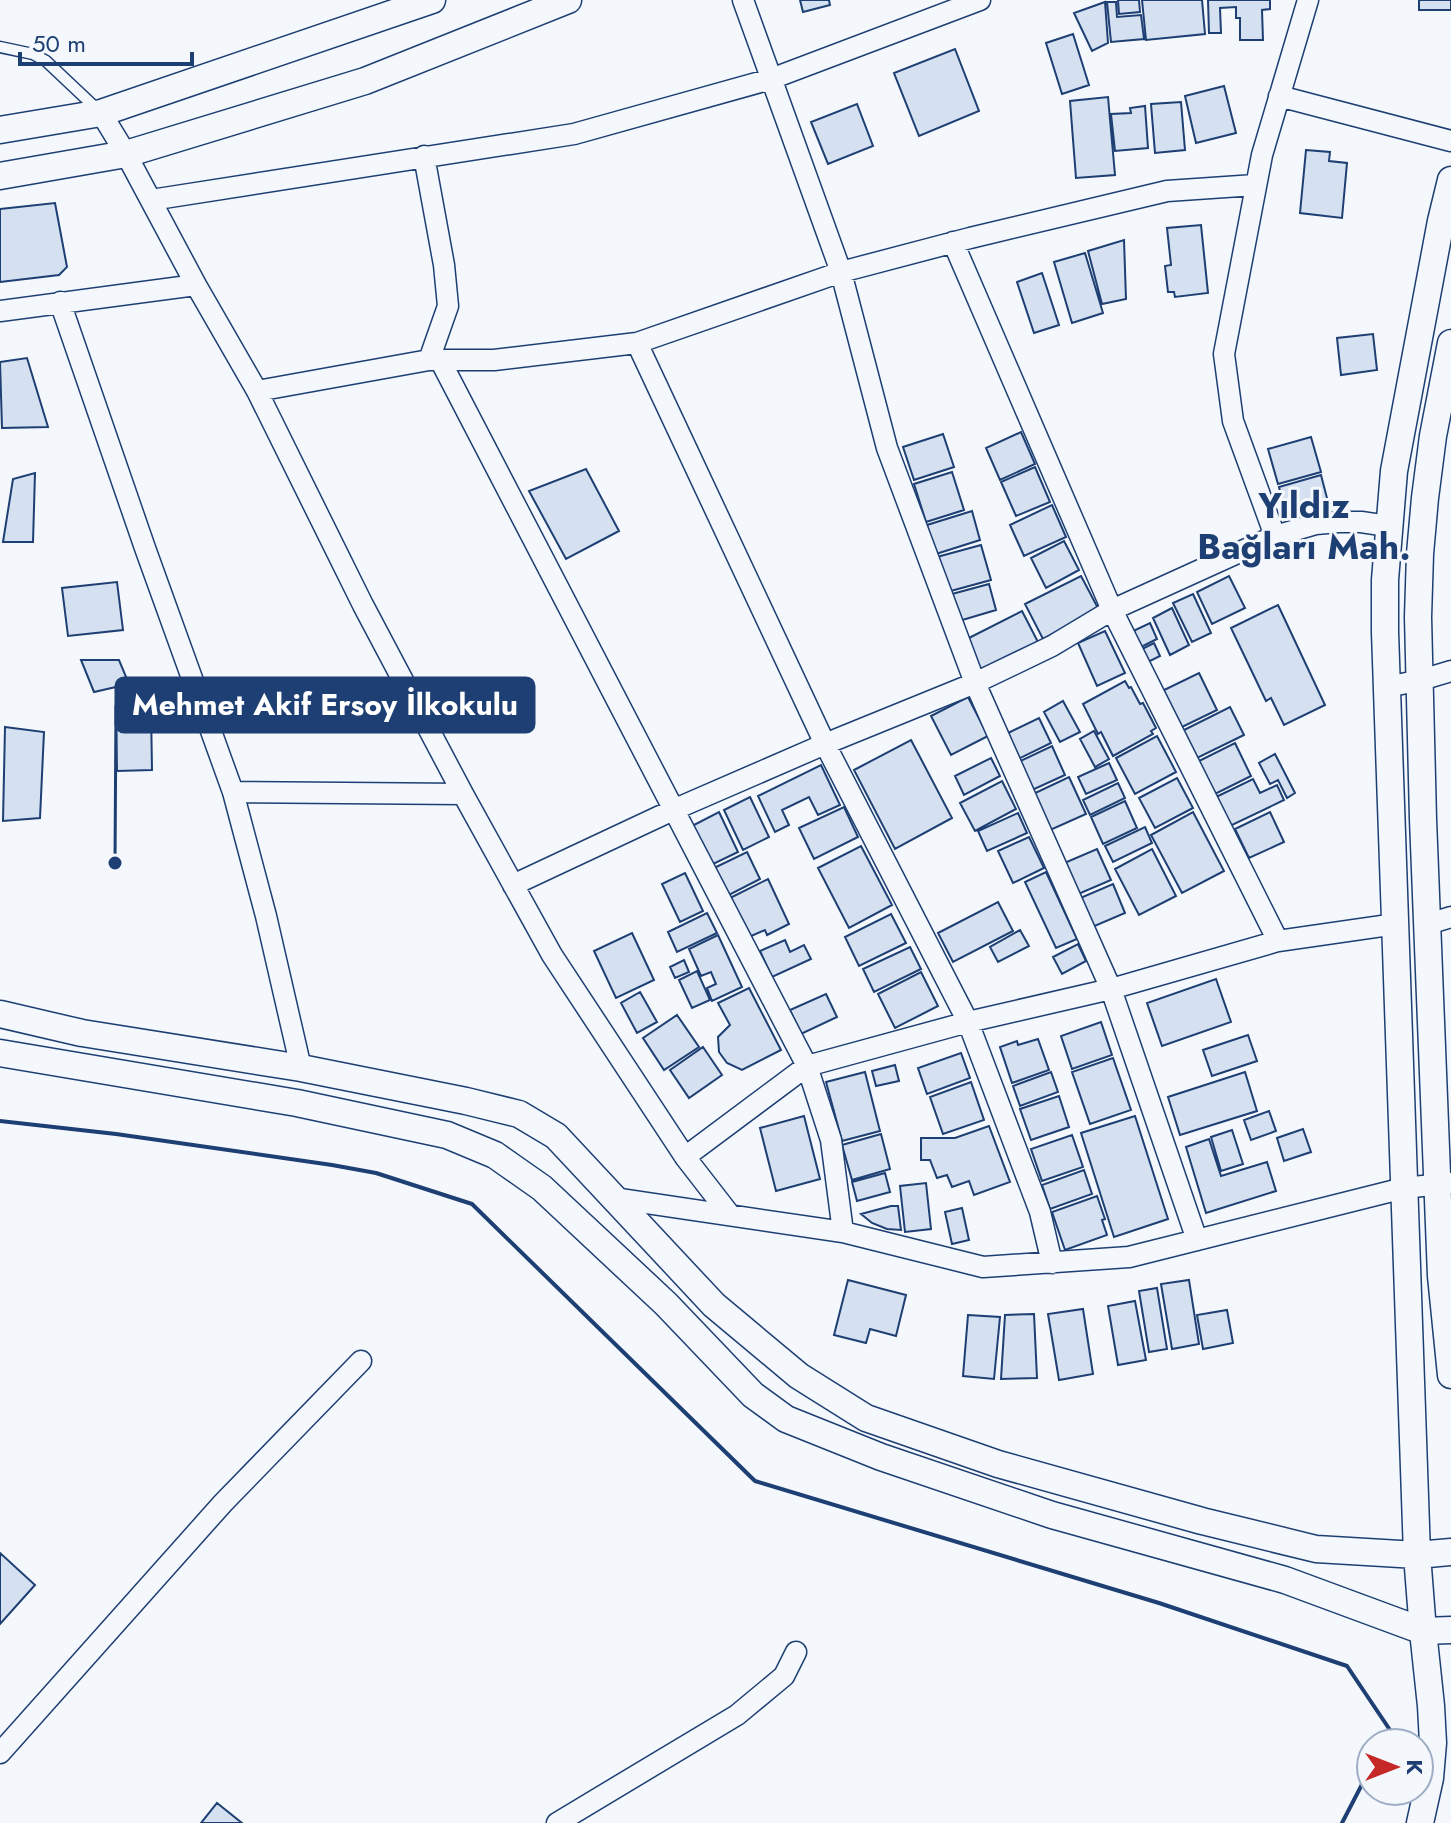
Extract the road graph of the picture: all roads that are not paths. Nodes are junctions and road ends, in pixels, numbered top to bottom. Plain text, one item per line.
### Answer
1 (432, 0) edge
2 (568, 0) edge
3 (743, 0) edge
4 (980, 0) edge
5 (1308, 0) edge
6 (0, 47) edge
7 (771, 79) junction
8 (1279, 96) junction
9 (101, 113) junction
10 (0, 130) edge
11 (1451, 141) edge
12 (126, 154) junction
13 (424, 156) junction
14 (0, 176) edge
15 (1451, 180) edge
16 (1255, 185) junction
17 (151, 200) junction
18 (953, 242) junction
19 (841, 272) junction
20 (196, 285) junction
21 (60, 302) junction
22 (0, 311) edge
23 (637, 343) junction
24 (1451, 343) edge
25 (434, 360) junction
26 (257, 391) junction
27 (1388, 526) junction
28 (1275, 536) junction
29 (1112, 610) junction
30 (1451, 671) edge
31 (1421, 680) junction
32 (975, 683) junction
33 (1387, 687) junction
34 (825, 744) junction
35 (233, 792) junction
36 (463, 794) junction
37 (673, 810) junction
38 (513, 885) junction
39 (1440, 921) edge
40 (1396, 924) junction
41 (1278, 941) junction
42 (1111, 989) junction
43 (0, 1014) edge
44 (968, 1022) junction
45 (0, 1053) edge
46 (807, 1066) junction
47 (301, 1068) junction
48 (685, 1157) junction
49 (1444, 1183) edge
50 (1404, 1188) junction
51 (613, 1198) junction
52 (730, 1215) junction
53 (843, 1232) junction
54 (1197, 1240) junction
55 (1052, 1263) junction
56 (361, 1361) dead end
57 (1451, 1375) edge
58 (1451, 1552) edge
59 (1417, 1555) junction
60 (1451, 1630) edge
61 (1423, 1631) junction
62 (796, 1652) dead end
63 (0, 1753) edge
64 (557, 1823) edge
65 (1420, 1823) edge

1 - 9 street
2 - 12 street
3 - 7 street
4 - 7 street
5 - 8 street
6 - 9 lane
7 - 13 street
7 - 19 street
8 - 11 street
8 - 16 street
9 - 10 street
9 - 12 street
12 - 14 street
12 - 17 street
13 - 17 street
13 - 25 street
15 - 27 street
16 - 18 street
16 - 28 street
17 - 20 street
18 - 19 street
18 - 29 street
19 - 23 street
19 - 32 street
20 - 21 street
20 - 26 street
21 - 22 street
21 - 35 street
23 - 25 street
23 - 34 street
24 - 31 street
25 - 26 street
25 - 37 street
26 - 36 street
27 - 28 street
27 - 33 street
28 - 29 street
29 - 32 street
29 - 41 street
30 - 31 street
31 - 33 street
31 - 39 street
32 - 34 street
32 - 42 street
33 - 40 street
34 - 37 street
34 - 44 street
35 - 36 street
35 - 47 street
36 - 38 street
37 - 38 street
37 - 46 street
38 - 48 street
39 - 49 street
40 - 41 street
40 - 50 street
41 - 42 street
42 - 44 street
42 - 54 street
43 - 47 street
44 - 46 street
44 - 55 street
45 - 61 street
46 - 48 street
46 - 53 street
47 - 51 street
48 - 52 street
49 - 50 street
49 - 57 street
50 - 54 street
50 - 59 street
51 - 52 street
51 - 59 street
52 - 53 street
53 - 55 street
54 - 55 street
56 - 63 street
58 - 59 street
59 - 61 street
60 - 61 street
61 - 65 street
62 - 64 street

